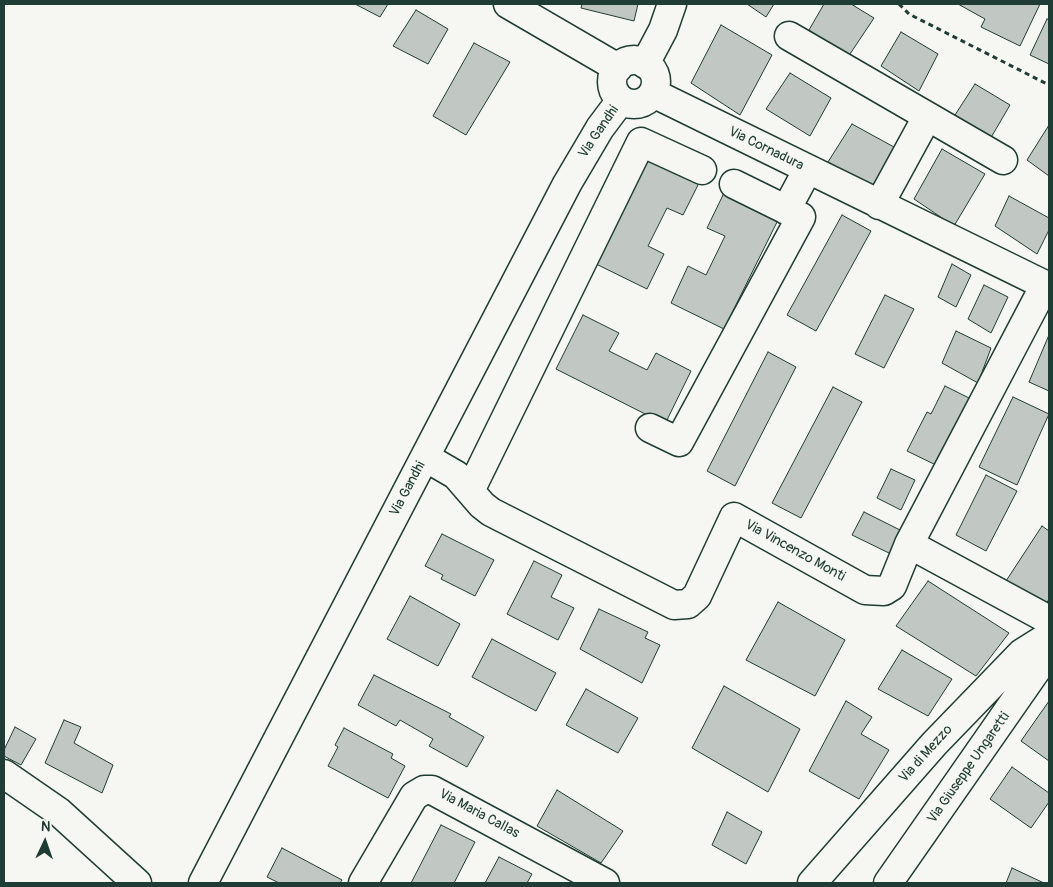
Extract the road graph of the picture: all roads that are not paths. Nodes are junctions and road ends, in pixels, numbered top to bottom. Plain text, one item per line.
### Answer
1 (508, 4) edge
2 (672, 4) edge
3 (789, 36) dead end
4 (645, 64) junction
5 (618, 68) junction
6 (653, 93) junction
7 (621, 100) junction
8 (927, 117) junction
9 (1003, 160) dead end
10 (808, 169) junction
11 (702, 170) dead end
12 (734, 184) dead end
13 (879, 204) junction
14 (786, 210) junction
15 (1047, 286) edge
16 (650, 428) dead end
17 (425, 457) junction
18 (470, 491) junction
19 (909, 544) junction
20 (1049, 620) edge
21 (1049, 636) edge
22 (1049, 652) edge
23 (4, 774) edge
24 (136, 883) edge
25 (203, 883) edge
26 (363, 883) edge
27 (605, 883) edge
28 (812, 883) edge
29 (888, 883) edge

1 - 5 street
2 - 4 street
3 - 8 street
4 - 5 street
4 - 6 street
5 - 7 street
6 - 7 street
6 - 10 street, Via Cornadura
7 - 17 street, Via Gandhi
8 - 9 street
8 - 13 street
10 - 13 street, Via Cornadura
10 - 14 street
11 - 18 street
12 - 14 street
13 - 15 street, Via Cornadura
14 - 16 street
15 - 19 street, Via Vincenzo Monti
17 - 18 street, Via Vincenzo Monti
17 - 25 street, Via Gandhi
18 - 19 street, Via Vincenzo Monti
19 - 20 street
21 - 28 street, Via di Mezzo
22 - 29 street, Via Giuseppe Ungaretti
23 - 24 street
26 - 27 street, Via Maria Callas

